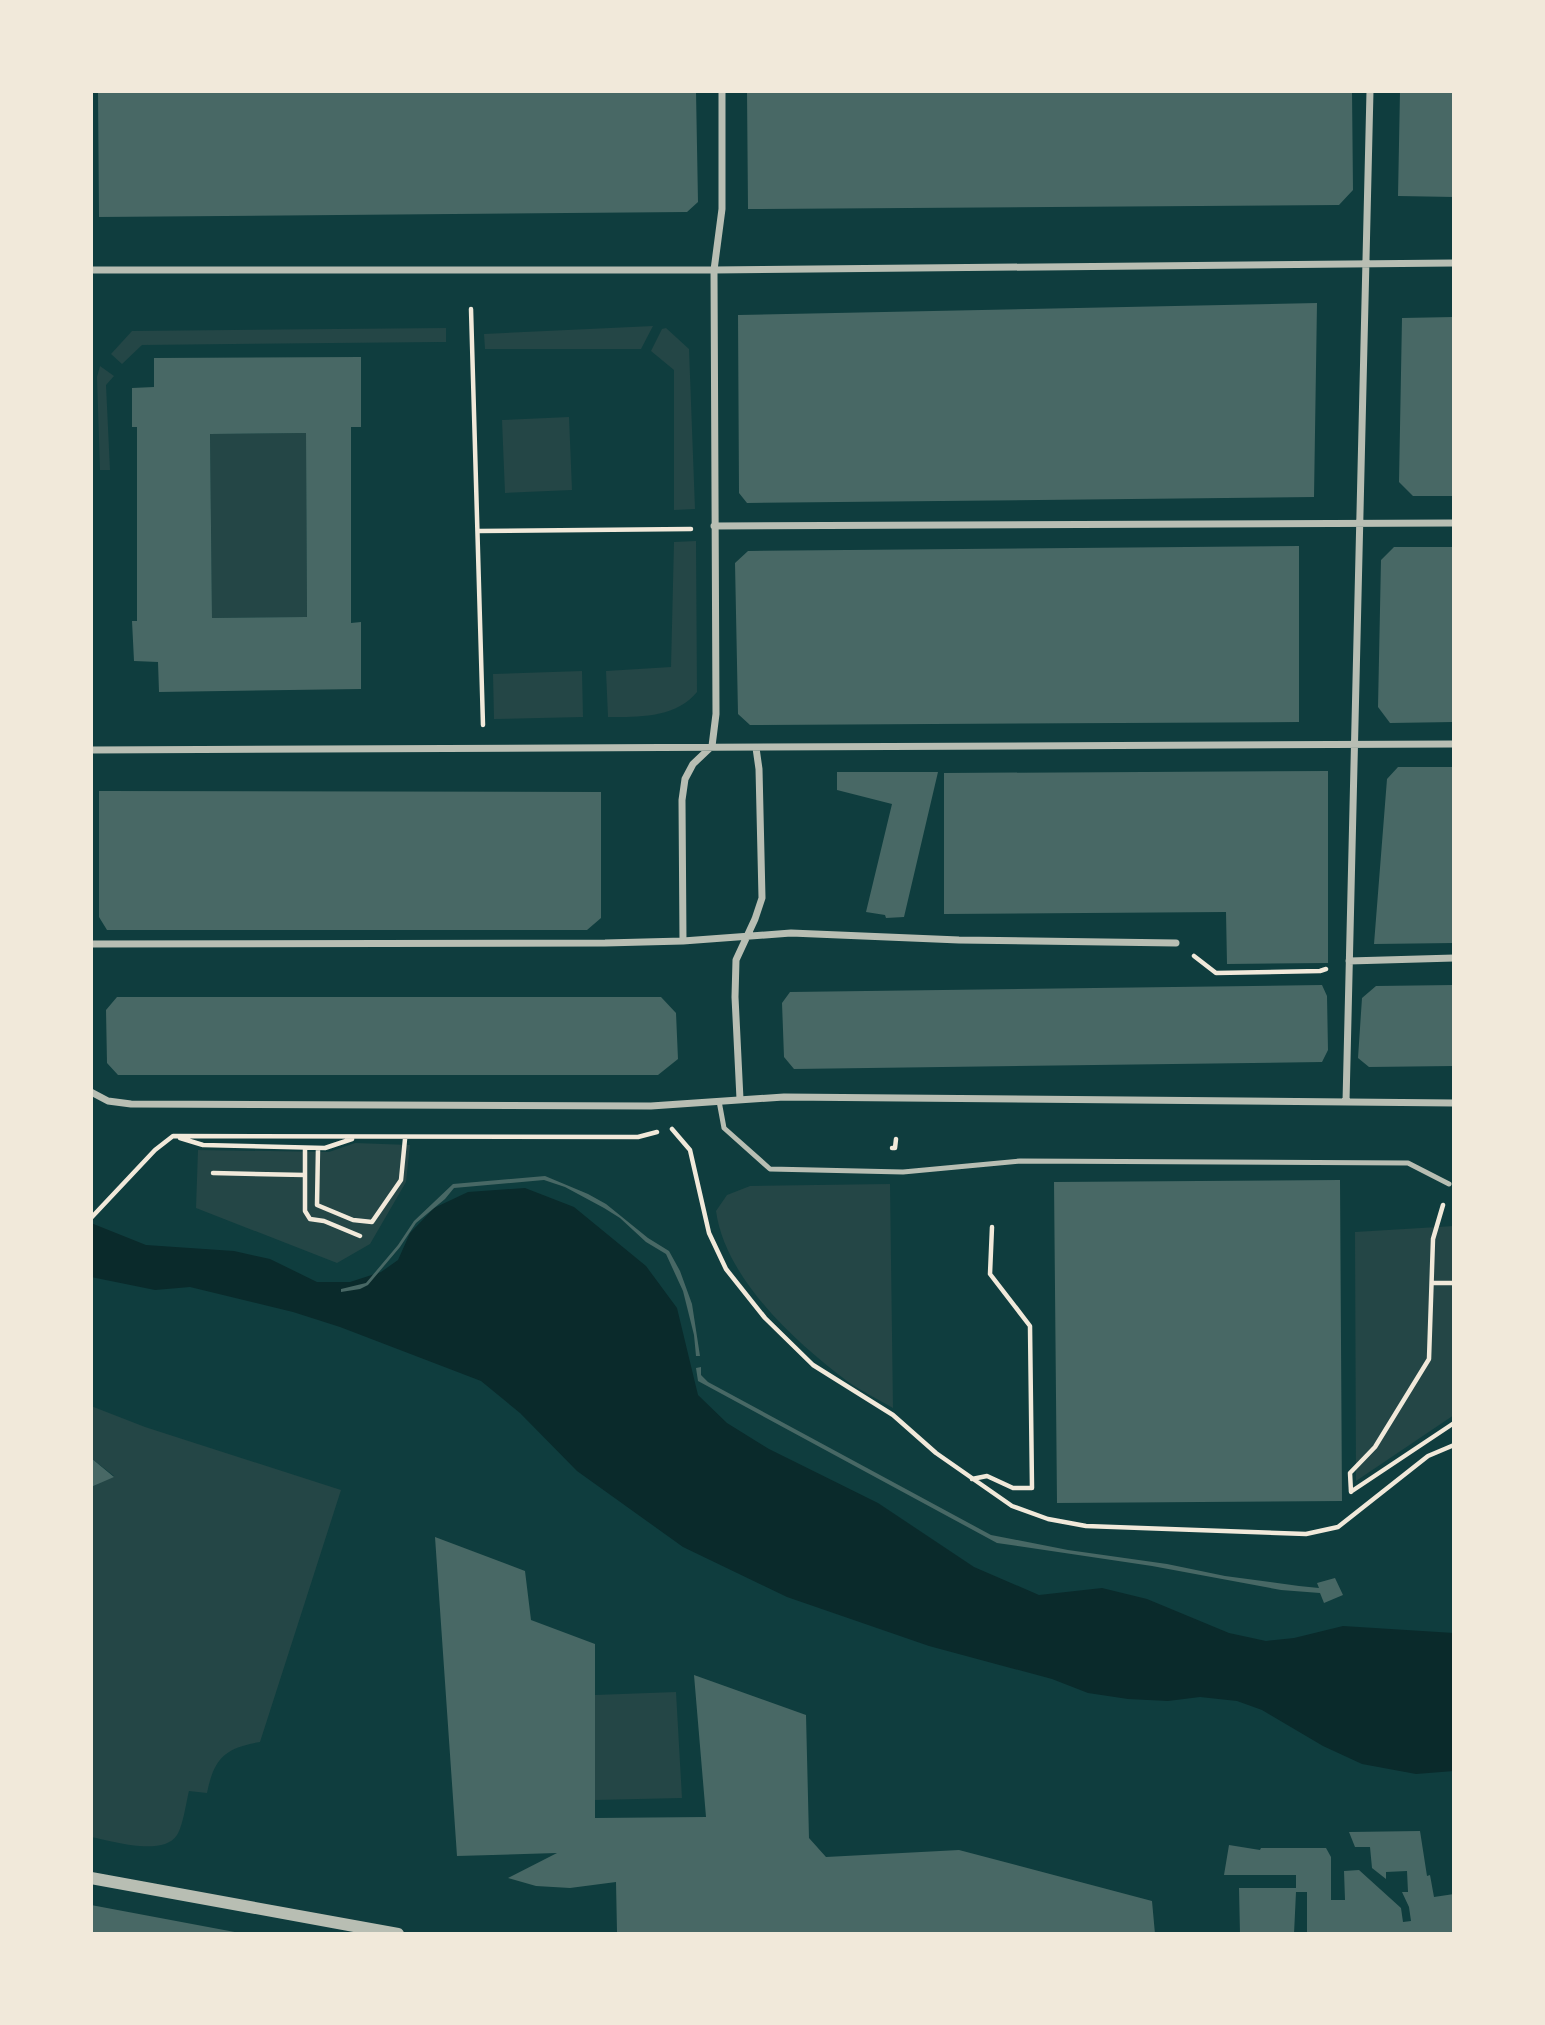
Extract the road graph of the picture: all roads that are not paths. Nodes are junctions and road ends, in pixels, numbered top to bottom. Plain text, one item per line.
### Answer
1 (722, 91) edge
2 (1370, 91) edge
3 (1454, 263) edge
4 (1367, 264) junction
5 (91, 270) edge
6 (714, 270) junction
7 (1360, 523) junction
8 (1454, 523) edge
9 (715, 526) junction
10 (1454, 744) edge
11 (1354, 745) junction
12 (712, 747) junction
13 (756, 748) junction
14 (91, 750) edge
15 (748, 936) junction
16 (683, 941) junction
17 (1176, 943) road end
18 (91, 944) edge
19 (1454, 958) edge
20 (1349, 961) junction
21 (91, 1092) edge
22 (740, 1099) junction
23 (719, 1101) junction
24 (1346, 1102) junction
25 (1454, 1103) edge
26 (1449, 1184) road end
27 (91, 1878) edge
28 (398, 1934) edge

1 - 6 street
2 - 4 street
3 - 4 street
4 - 6 street
4 - 7 street
5 - 6 street
6 - 9 street
7 - 8 street
7 - 9 street
7 - 11 street
9 - 12 street
10 - 11 street
11 - 13 street
11 - 20 street
12 - 13 street
12 - 14 street
12 - 16 street
13 - 15 street
15 - 16 street
15 - 17 street
15 - 22 street
16 - 18 street
19 - 20 street
20 - 24 street
21 - 23 street
22 - 23 street
22 - 24 street
23 - 26 lane
24 - 25 street
27 - 28 street

